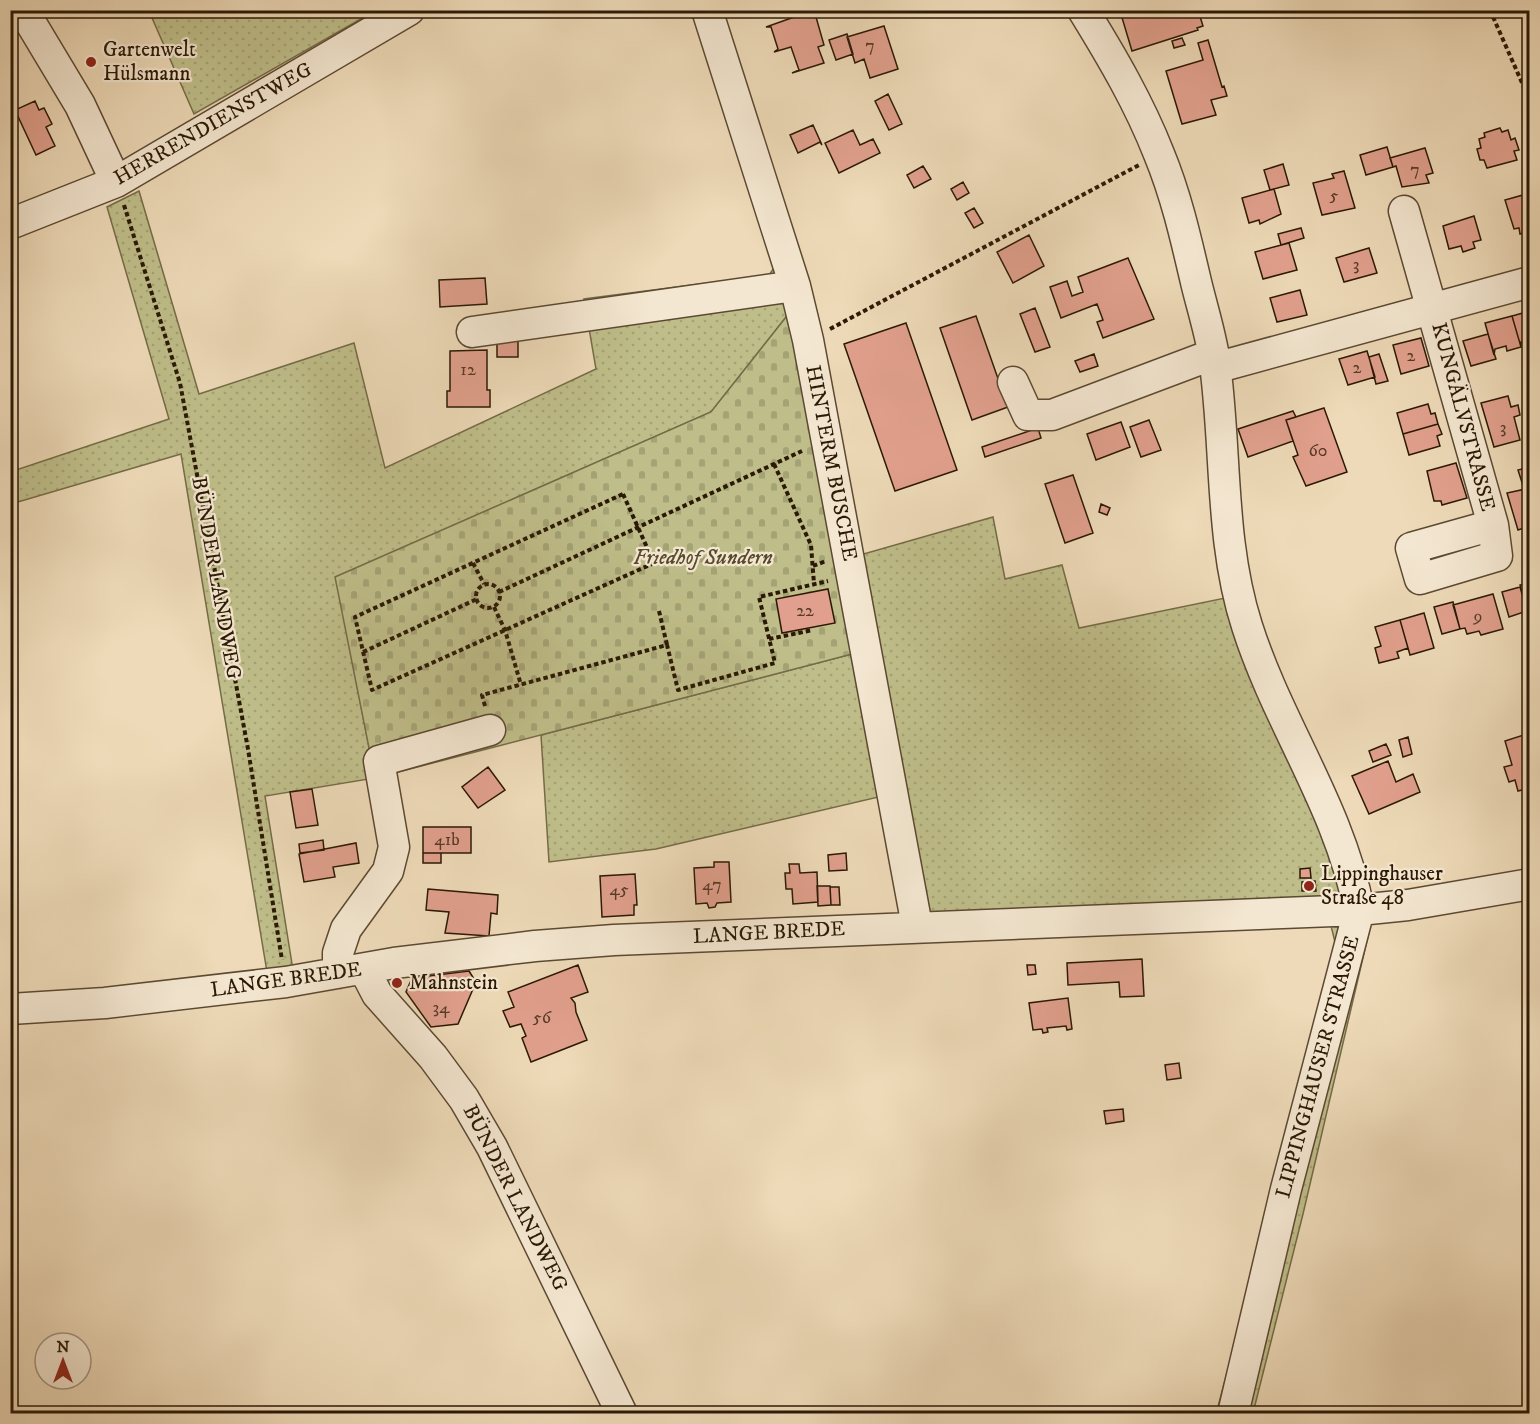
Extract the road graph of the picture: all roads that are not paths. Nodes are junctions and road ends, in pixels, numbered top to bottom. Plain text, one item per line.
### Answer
1 (24, 10) edge
2 (409, 10) edge
3 (707, 10) edge
4 (1083, 10) edge
5 (116, 182) junction
6 (1404, 212) dead end
7 (10, 224) edge
8 (1530, 282) edge
9 (795, 286) junction
10 (1434, 308) junction
11 (472, 332) dead end
12 (1214, 361) junction
13 (1013, 382) dead end
14 (1493, 525) dead end
15 (490, 730) road end
16 (1530, 884) edge
17 (1359, 910) junction
18 (917, 926) junction
19 (351, 971) junction
20 (10, 1009) edge
21 (622, 1413) edge
22 (1233, 1413) edge

1 - 5 street
2 - 5 street, HERRENDIENSTWEG
3 - 9 street, HINTERM BUSCHE
4 - 12 street, LIPPINGHAUSER STRASSE
5 - 7 street, HERRENDIENSTWEG
6 - 10 street, KUNGÄLVSTRASSE
8 - 10 street
9 - 11 street
9 - 18 street, HINTERM BUSCHE
10 - 12 street
10 - 14 street, KUNGÄLVSTRASSE
12 - 13 street
12 - 17 street, LIPPINGHAUSER STRASSE
15 - 19 street
16 - 17 street, LANGE BREDE
17 - 18 street, LANGE BREDE
17 - 22 street, LIPPINGHAUSER STRASSE
18 - 19 street, LANGE BREDE
19 - 20 street, LANGE BREDE
19 - 21 street, BÜNDER LANDWEG

